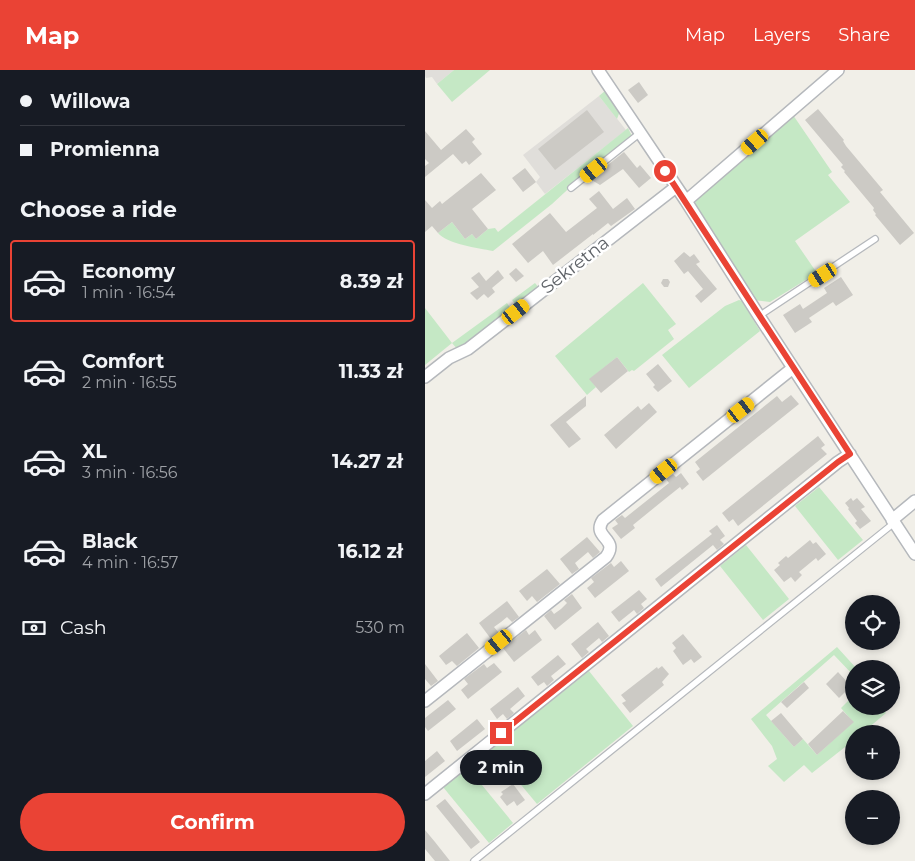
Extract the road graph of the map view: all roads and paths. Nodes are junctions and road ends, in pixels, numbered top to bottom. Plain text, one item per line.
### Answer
1 (598, 70) edge
2 (838, 70) edge
3 (640, 133) junction
4 (676, 187) junction
5 (571, 188) dead end
6 (685, 201) junction
7 (875, 239) dead end
8 (759, 316) junction
9 (793, 368) junction
10 (425, 377) edge
11 (850, 454) junction
12 (915, 501) edge
13 (893, 521) junction
14 (915, 554) edge
15 (425, 701) edge
16 (425, 794) edge
17 (474, 861) edge

1 - 3 street
2 - 6 street
3 - 4 street
3 - 5 lane
4 - 6 street
4 - 10 street, Sekretna
6 - 8 street
7 - 8 lane
8 - 9 street
9 - 11 street
9 - 15 street
11 - 13 street
11 - 16 street
12 - 13 street
13 - 14 street
13 - 17 lane

